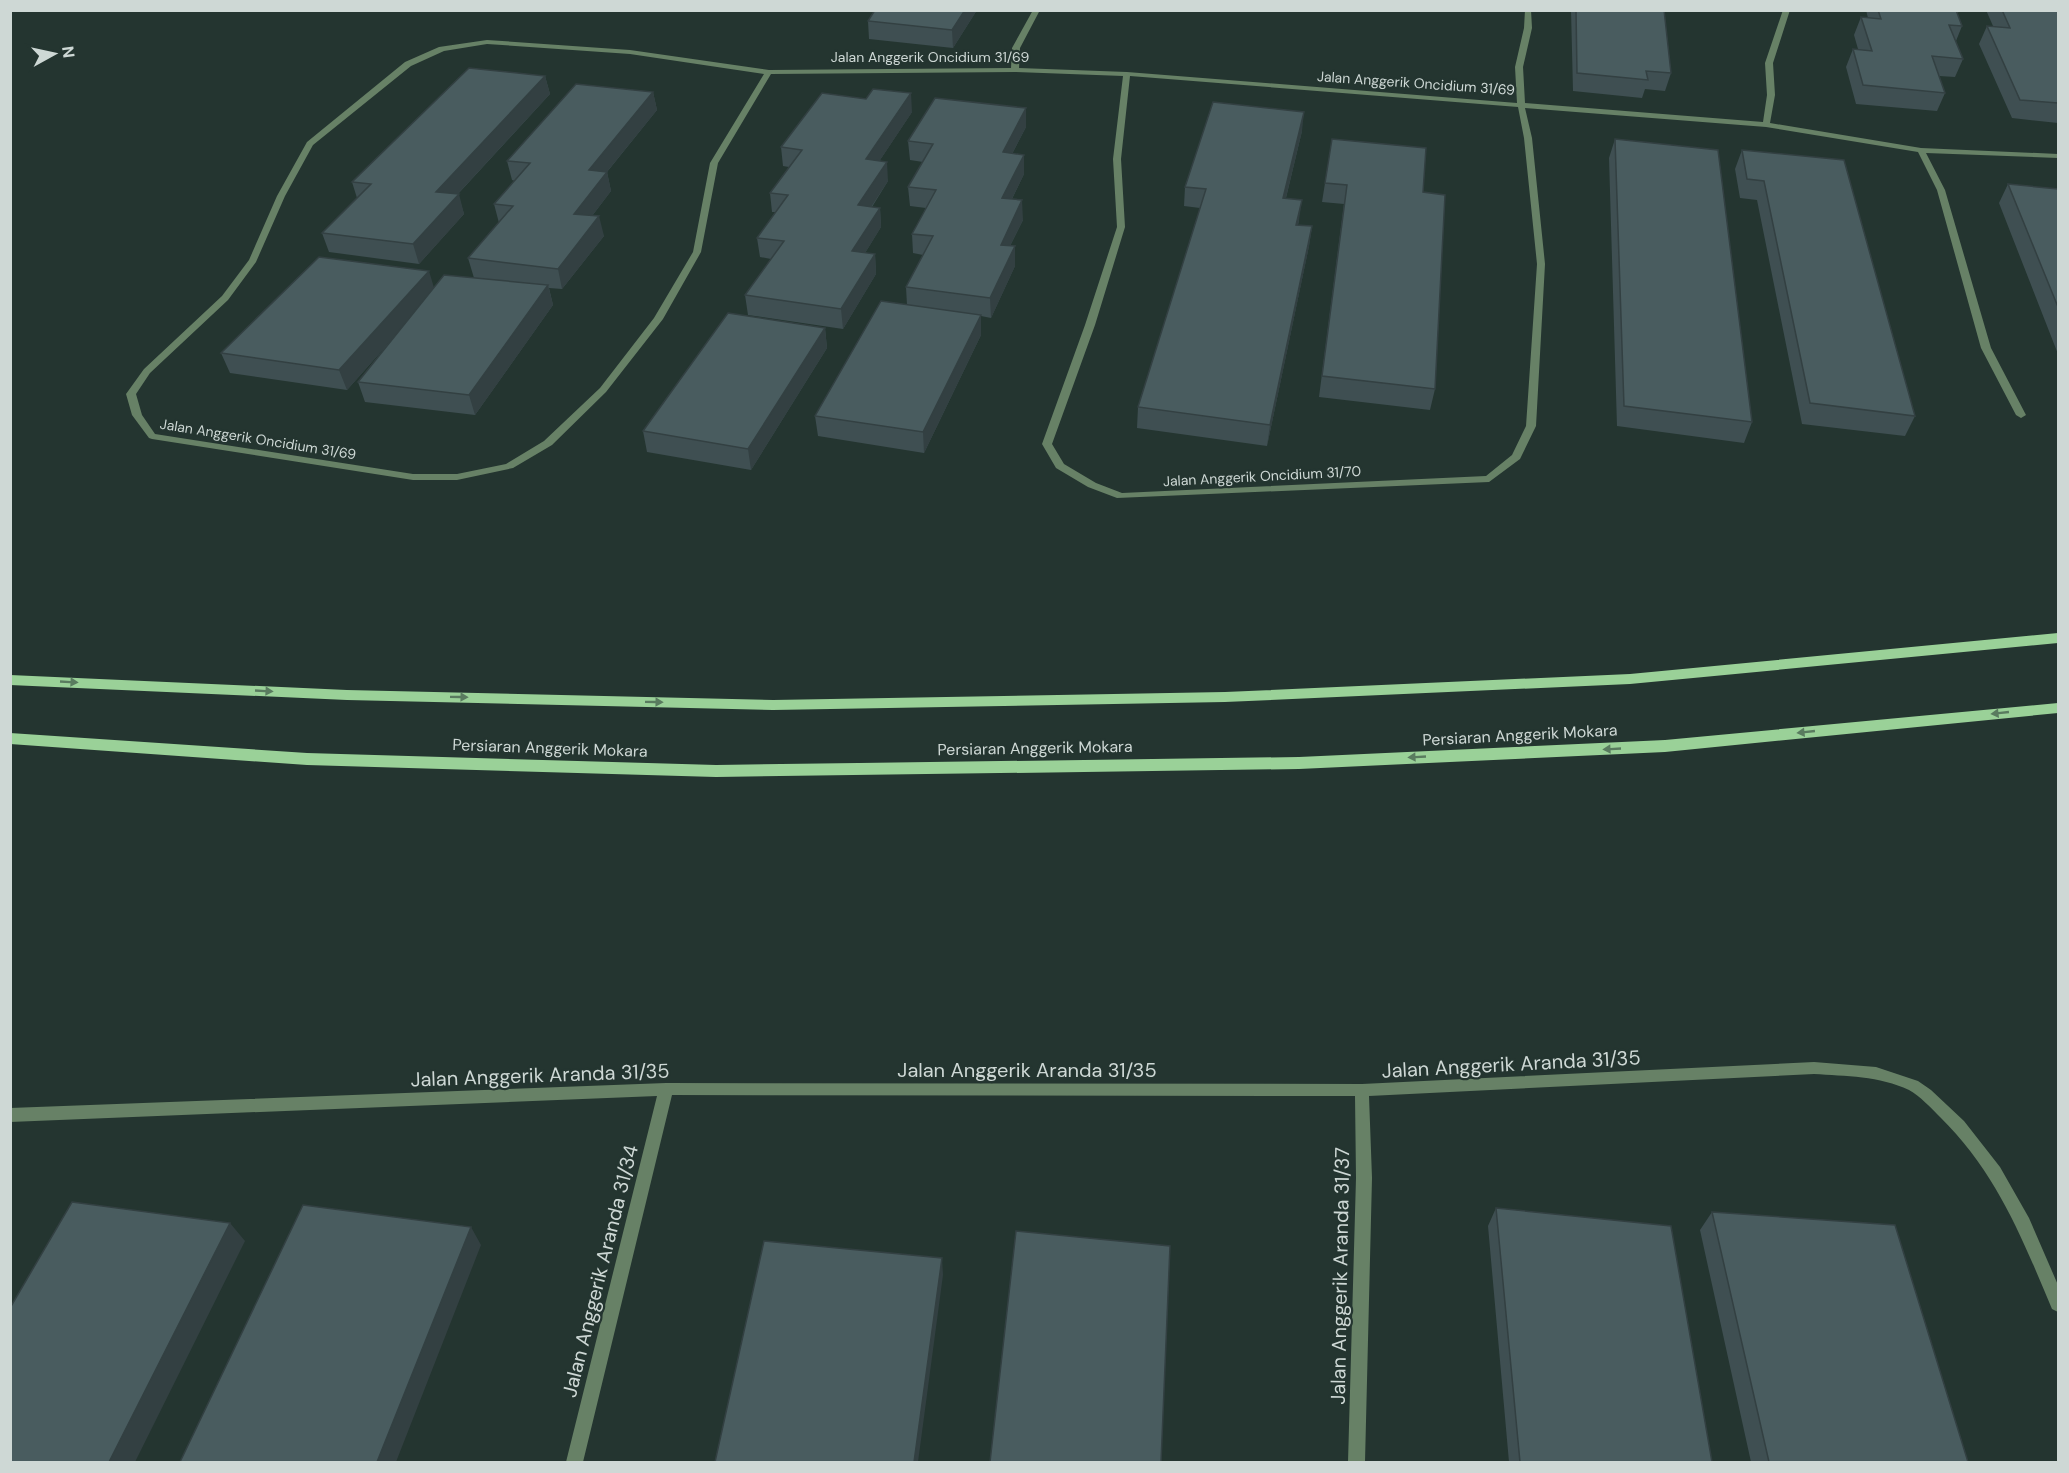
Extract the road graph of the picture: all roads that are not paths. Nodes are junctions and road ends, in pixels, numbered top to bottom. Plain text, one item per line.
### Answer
1 (1037, 10) edge
2 (1528, 10) edge
3 (1787, 10) edge
4 (1016, 70) junction
5 (769, 72) junction
6 (1127, 74) junction
7 (1521, 105) junction
8 (1766, 125) junction
9 (1921, 150) junction
10 (2058, 156) edge
11 (2021, 415) dead end
12 (2058, 638) edge
13 (10, 680) edge
14 (2058, 708) edge
15 (10, 738) edge
16 (666, 1089) junction
17 (1362, 1090) junction
18 (10, 1116) edge
19 (2058, 1304) edge
20 (575, 1462) edge
21 (1357, 1462) edge

1 - 4 street
2 - 7 street, Jalan Anggerik Oncidium 31/70
3 - 8 street
4 - 5 street, Jalan Anggerik Oncidium 31/69
4 - 6 street, Jalan Anggerik Oncidium 31/69
5 - 5 street, Jalan Anggerik Oncidium 31/69
6 - 7 street, Jalan Anggerik Oncidium 31/69
6 - 7 street, Jalan Anggerik Oncidium 31/70
7 - 8 street, Jalan Anggerik Oncidium 31/69
8 - 9 street, Jalan Anggerik Oncidium 31/69
9 - 10 street, Jalan Anggerik Oncidium 31/69
9 - 11 street
13 -> 12 main road
14 -> 15 main road, Persiaran Anggerik Mokara
16 - 17 street, Jalan Anggerik Aranda 31/35
16 - 18 street, Jalan Anggerik Aranda 31/35
16 - 20 street, Jalan Anggerik Aranda 31/34
17 - 19 street, Jalan Anggerik Aranda 31/35
17 - 21 street, Jalan Anggerik Aranda 31/37

